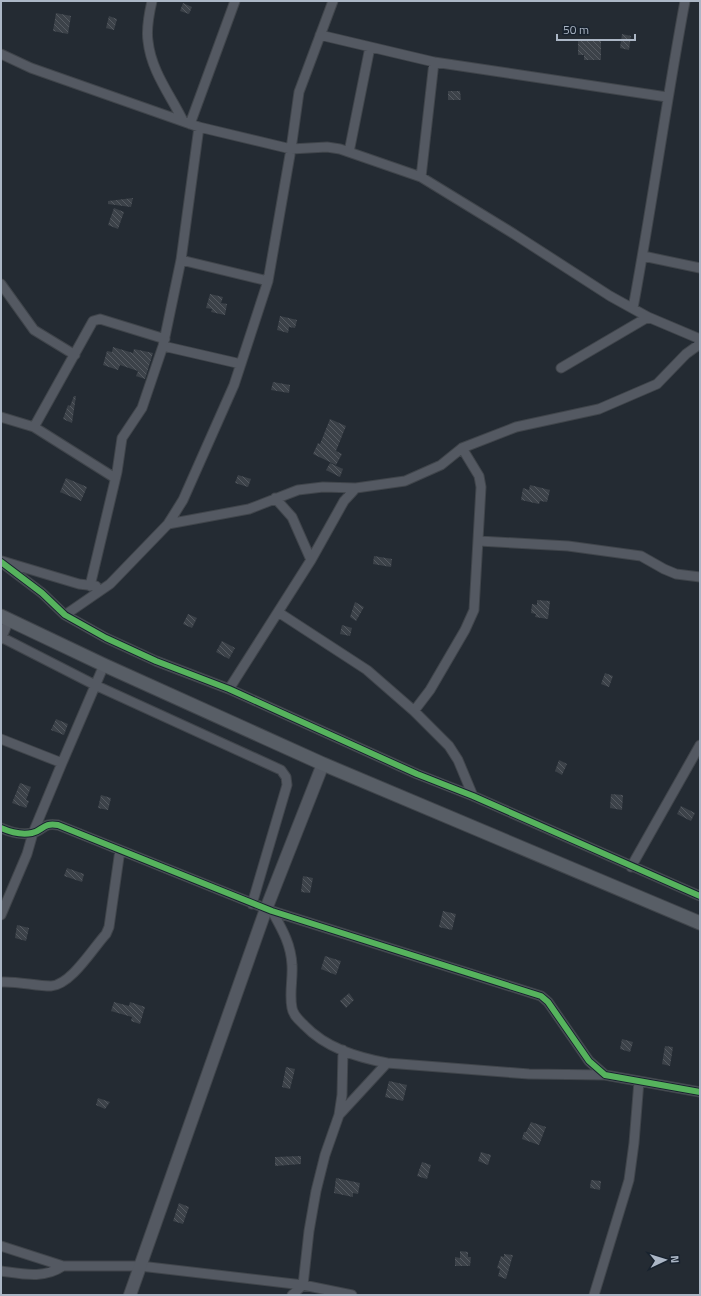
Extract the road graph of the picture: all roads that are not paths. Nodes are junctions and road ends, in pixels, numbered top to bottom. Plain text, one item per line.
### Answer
1 (152, 1) edge
2 (235, 1) edge
3 (333, 1) edge
4 (685, 1) edge
5 (320, 35) junction
6 (370, 47) junction
7 (1, 54) edge
8 (434, 62) junction
9 (667, 97) junction
10 (191, 124) junction
11 (291, 149) junction
12 (349, 152) junction
13 (421, 177) junction
14 (643, 256) junction
15 (181, 260) junction
16 (700, 268) edge
17 (268, 281) junction
18 (1, 284) edge
19 (633, 308) junction
20 (648, 318) junction
21 (700, 339) edge
22 (164, 343) junction
23 (700, 344) edge
24 (75, 355) junction
25 (241, 364) junction
26 (561, 368) dead end
27 (1, 417) edge
28 (34, 427) junction
29 (462, 448) junction
30 (115, 478) junction
31 (356, 488) junction
32 (274, 498) junction
33 (168, 524) junction
34 (479, 541) junction
35 (311, 560) junction
36 (1, 561) edge
37 (700, 577) edge
38 (110, 584) junction
39 (90, 586) junction
40 (278, 612) junction
41 (65, 615) junction
42 (5, 618) edge
43 (1, 638) edge
44 (104, 665) junction
45 (95, 685) junction
46 (230, 689) junction
47 (414, 711) junction
48 (1, 739) edge
49 (700, 745) edge
50 (62, 763) junction
51 (324, 764) junction
52 (473, 796) junction
53 (1, 828) edge
54 (33, 833) junction
55 (120, 850) junction
56 (631, 867) junction
57 (700, 896) edge
58 (252, 904) junction
59 (269, 910) junction
60 (1, 915) edge
61 (700, 923) edge
62 (1, 982) edge
63 (343, 1050) junction
64 (386, 1063) junction
65 (605, 1075) junction
66 (639, 1081) junction
67 (700, 1092) edge
68 (339, 1115) junction
69 (1, 1246) edge
70 (63, 1266) junction
71 (140, 1266) junction
72 (1, 1271) edge
73 (303, 1285) junction
74 (130, 1295) edge
75 (292, 1295) edge
76 (352, 1295) edge
77 (594, 1295) edge

1 - 10 street
2 - 10 street
3 - 5 street
4 - 9 street
5 - 6 street
5 - 11 street
6 - 8 street
6 - 12 street
7 - 10 street
8 - 9 street
8 - 13 street
9 - 14 street
10 - 11 street
10 - 15 street
11 - 12 street
11 - 17 street
12 - 13 street
13 - 19 street
14 - 16 street
14 - 19 street
15 - 17 street
15 - 22 street
17 - 25 street
18 - 24 street
19 - 20 street
20 - 21 street
20 - 26 street
22 - 24 street
22 - 25 street
22 - 30 street
23 - 29 street
24 - 28 street
25 - 33 street
27 - 28 street
28 - 30 street
29 - 31 street
29 - 34 street
30 - 39 street
31 - 32 street
31 - 35 street
32 - 33 street
32 - 35 street
33 - 38 street
34 - 37 street
34 - 47 street
35 - 40 street
36 - 39 street
36 - 41 street
38 - 39 street
38 - 41 street
40 - 46 street
40 - 47 street
41 - 46 street
42 - 43 street
42 - 44 main road
43 - 45 street
44 - 45 street
44 - 51 main road
45 - 50 street
45 - 58 street
46 - 52 street
47 - 52 street
48 - 50 street
49 - 56 street
50 - 54 street
51 - 59 street
51 - 61 main road
52 - 56 street
53 - 54 street
54 - 55 street
54 - 60 street
55 - 58 street
55 - 62 street
56 - 57 street
58 - 59 street
59 - 63 street
59 - 65 street
59 - 71 street
63 - 64 street
63 - 68 street
64 - 65 street
64 - 68 street
65 - 66 street
66 - 67 street
66 - 77 street
68 - 73 street
69 - 70 street
70 - 71 street
70 - 72 street
71 - 73 street
71 - 74 street
73 - 75 street
73 - 76 street

